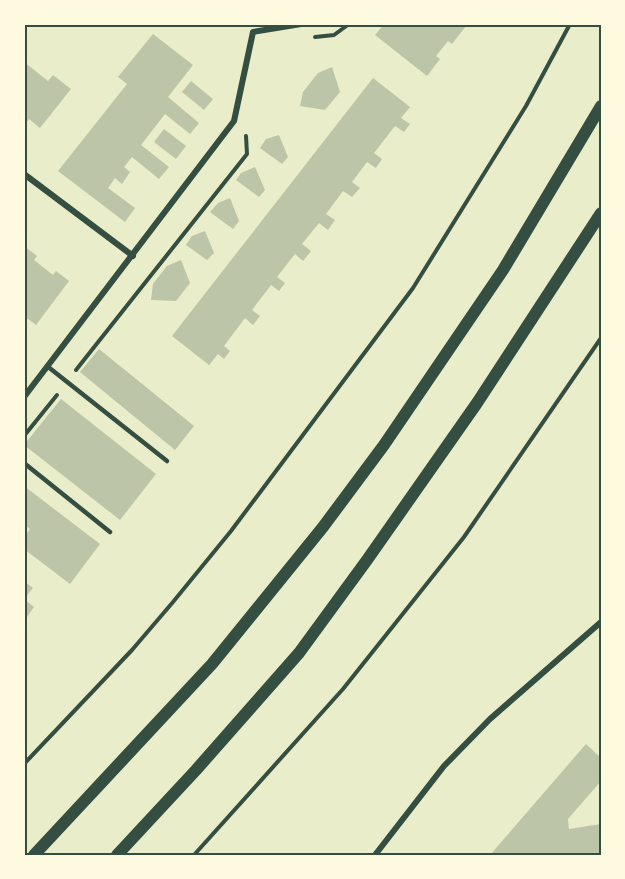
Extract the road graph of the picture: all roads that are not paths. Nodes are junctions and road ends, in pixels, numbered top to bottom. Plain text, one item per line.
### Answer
1 (250, 24) edge
2 (301, 24) edge
3 (253, 32) junction
4 (601, 106) edge
5 (24, 174) edge
6 (601, 213) edge
7 (133, 256) junction
8 (47, 366) junction
9 (24, 397) edge
10 (167, 461) dead end
11 (24, 463) edge
12 (111, 532) dead end
13 (601, 622) edge
14 (34, 855) edge
15 (117, 855) edge
16 (375, 855) edge

1 - 3 street
2 - 3 street
3 - 7 street
4 - 14 main road
5 - 7 street
6 - 15 main road
7 - 8 street
8 - 9 street
8 - 10 lane
11 - 12 lane
13 - 16 street

